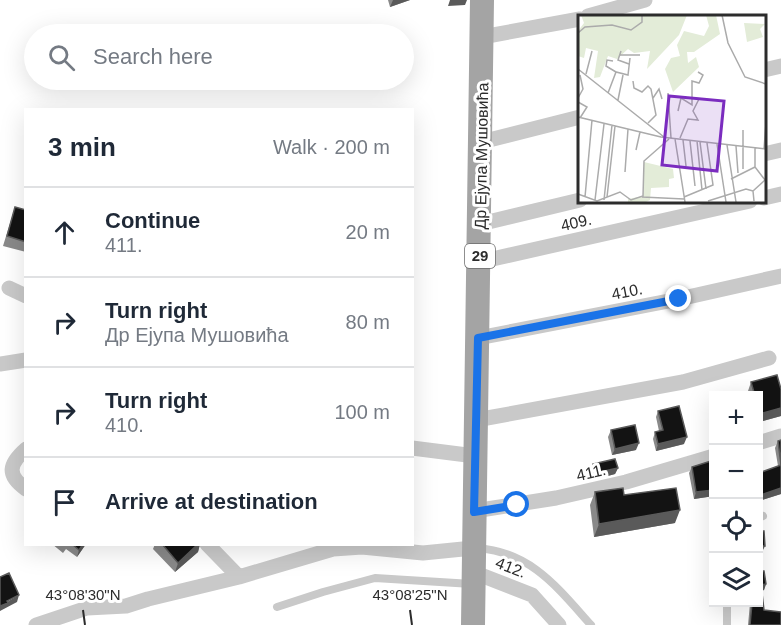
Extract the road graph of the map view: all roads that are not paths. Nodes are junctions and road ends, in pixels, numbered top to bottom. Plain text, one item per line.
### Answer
1 (482, 0) edge
2 (645, 0) edge
3 (592, 15) edge
4 (578, 19) edge
5 (482, 37) junction
6 (781, 66) edge
7 (766, 70) edge
8 (578, 118) edge
9 (481, 142) junction
10 (781, 150) edge
11 (766, 154) edge
12 (781, 194) edge
13 (766, 198) edge
14 (578, 200) edge
15 (746, 202) edge
16 (480, 224) junction
17 (480, 262) junction
18 (781, 276) edge
19 (9, 288) dead end
20 (24, 295) edge
21 (478, 338) junction
22 (769, 357) dead end
23 (24, 360) edge
24 (0, 364) edge
25 (476, 420) junction
26 (781, 436) edge
27 (763, 442) edge
28 (414, 448) edge
29 (24, 451) edge
30 (475, 456) junction
31 (709, 457) edge
32 (24, 488) edge
33 (474, 512) junction
34 (209, 546) edge
35 (474, 548) junction
36 (239, 577) junction
37 (473, 578) junction
38 (727, 607) edge
39 (277, 608) dead end
40 (36, 625) edge
41 (473, 625) edge
42 (559, 625) edge
43 (591, 625) edge
44 (727, 625) edge

1 - 5 main road, Др Ејупа Мушовића / 29
2 - 3 street
4 - 5 street
5 - 9 main road, Др Ејупа Мушовића / 29
6 - 7 street
8 - 9 street
9 - 16 main road, Др Ејупа Мушовића / 29
10 - 11 street
12 - 13 street
14 - 16 street, 409.
15 - 17 street, 409.
16 - 17 main road, Др Ејупа Мушовића / 29
17 - 21 main road, Др Ејупа Мушовића / 29
18 - 21 street, 410.
19 - 20 street
21 - 25 main road, Др Ејупа Мушовића / 29
22 - 25 street
23 - 24 street
25 - 30 main road, Др Ејупа Мушовића / 29
26 - 27 street
28 - 30 street
29 - 32 street
30 - 33 main road, Др Ејупа Мушовића / 29
31 - 33 street, 411.
33 - 35 main road, Др Ејупа Мушовића / 29
34 - 36 street
35 - 36 street
35 - 37 main road, 29
35 - 43 lane
36 - 40 street
37 - 39 lane
37 - 41 main road, 29
37 - 42 street, 412.
38 - 44 lane

